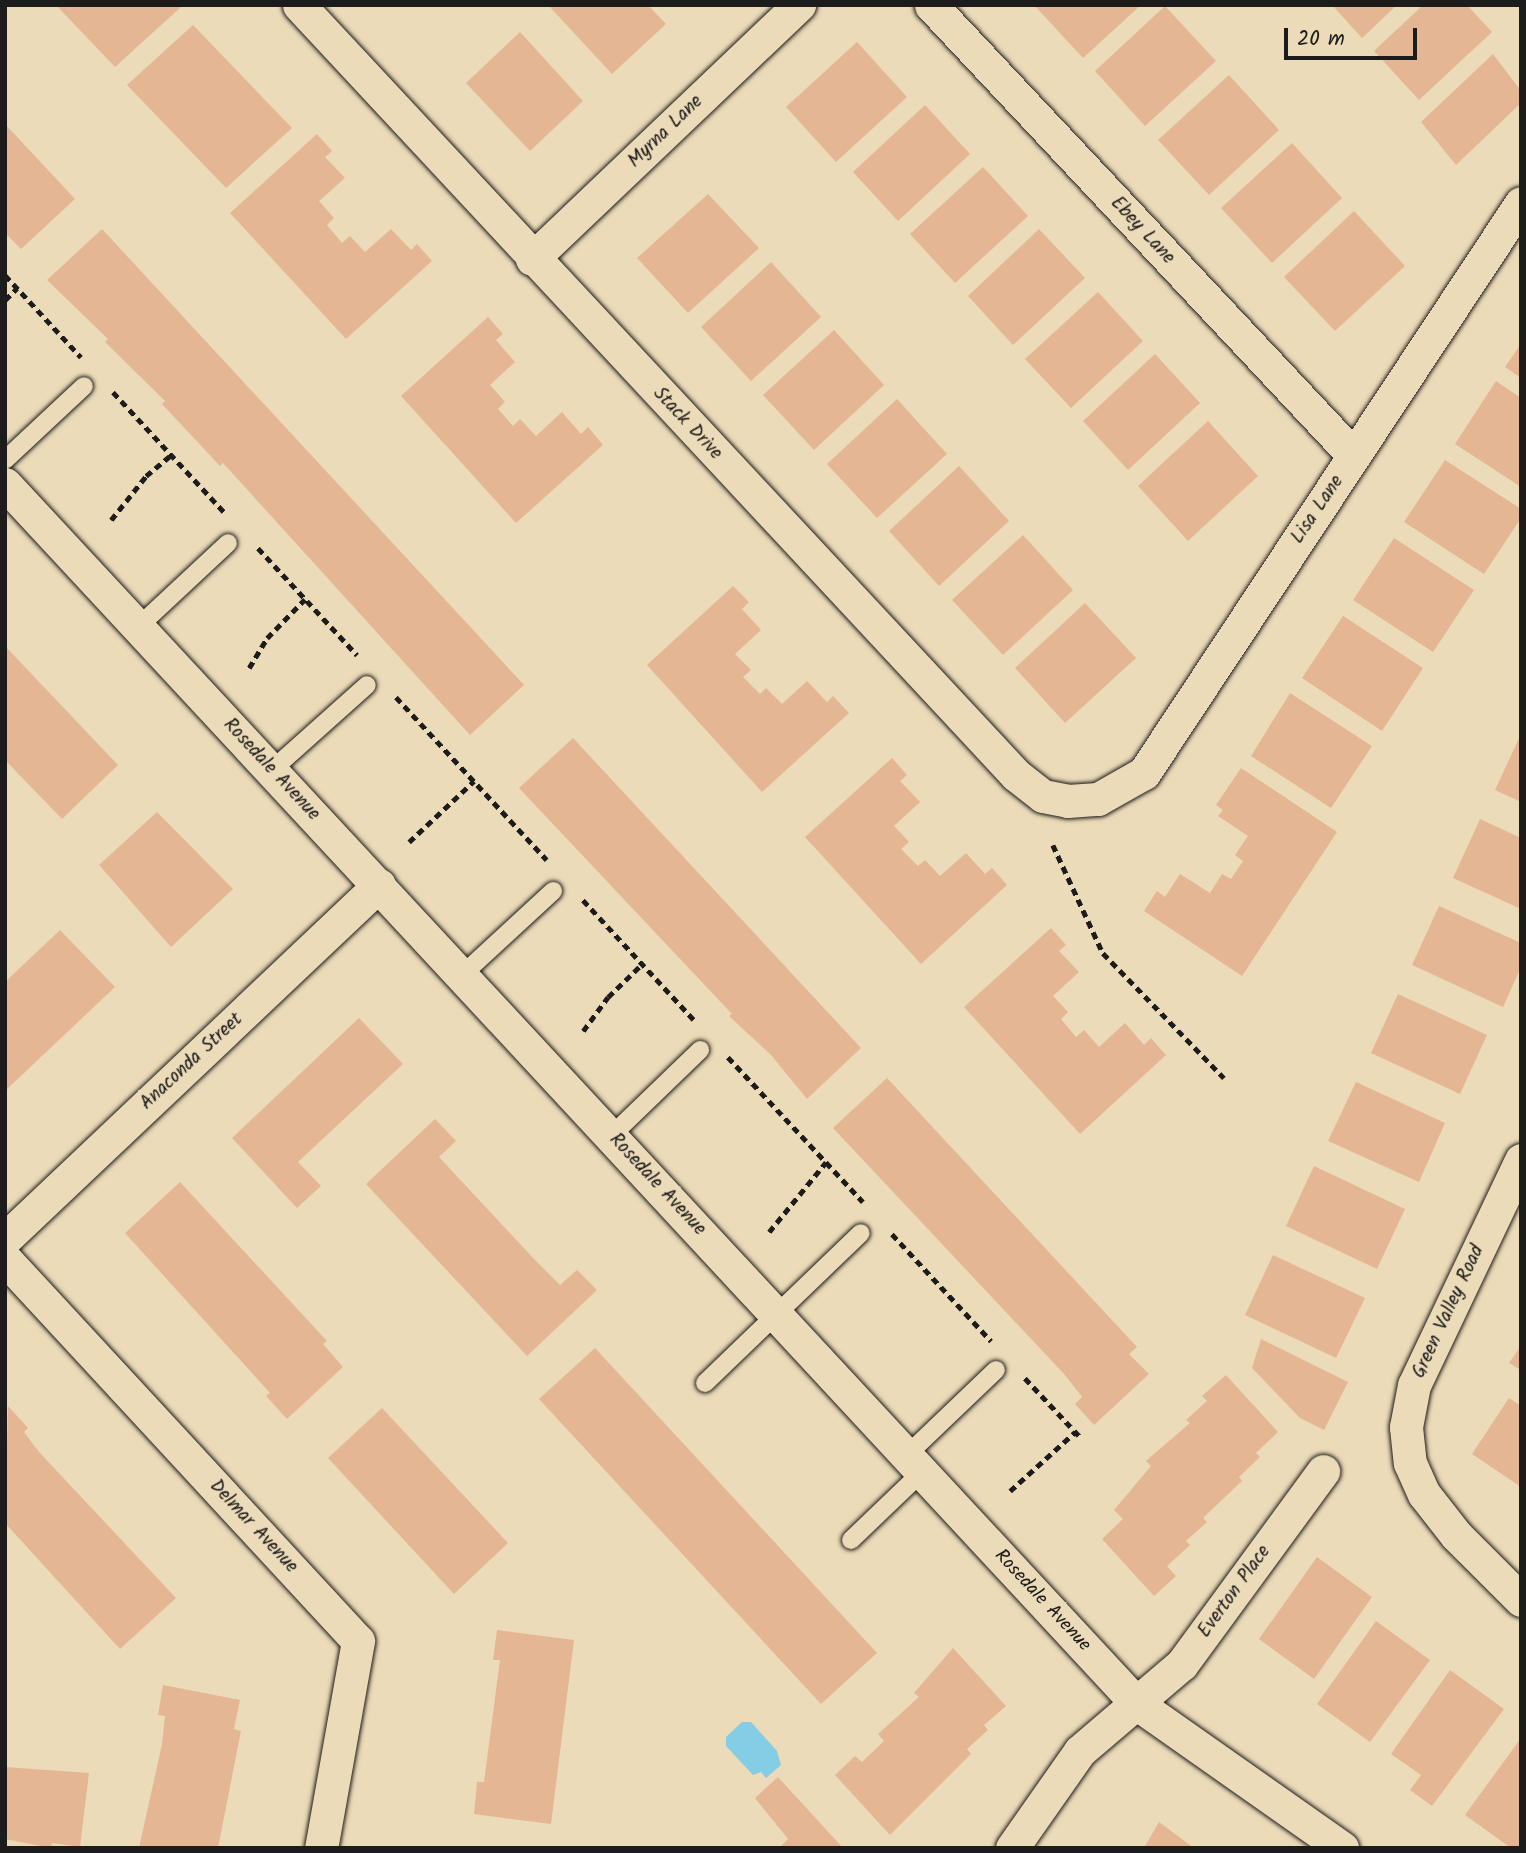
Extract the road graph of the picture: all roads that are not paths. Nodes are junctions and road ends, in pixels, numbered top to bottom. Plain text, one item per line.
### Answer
1 (299, 5) edge
2 (799, 5) edge
3 (930, 5) edge
4 (1521, 203) edge
5 (532, 259) junction
6 (84, 386) dead end
7 (1354, 456) junction
8 (5, 460) edge
9 (11, 502) edge
10 (228, 543) dead end
11 (138, 627) junction
12 (367, 685) dead end
13 (272, 770) junction
14 (1098, 799) joint
15 (379, 885) junction
16 (553, 891) dead end
17 (462, 975) junction
18 (700, 1050) dead end
19 (611, 1136) junction
20 (1521, 1160) edge
21 (861, 1233) dead end
22 (5, 1238) edge
23 (5, 1259) edge
24 (778, 1315) junction
25 (996, 1370) dead end
26 (705, 1383) dead end
27 (914, 1463) junction
28 (1323, 1471) dead end
29 (851, 1540) dead end
30 (1521, 1600) edge
31 (1136, 1703) junction
32 (321, 1848) edge
33 (1012, 1848) edge
34 (1342, 1848) edge

1 - 5 street, Stack Drive
2 - 5 street, Myrna Lane
3 - 7 street, Ebey Lane
4 - 7 street, Lisa Lane
5 - 14 street, Stack Drive
6 - 8 lane
7 - 14 street, Lisa Lane
9 - 11 street, Rosedale Avenue
10 - 11 lane
11 - 13 street, Rosedale Avenue
12 - 13 lane
13 - 15 street, Rosedale Avenue
15 - 17 street, Rosedale Avenue
15 - 22 street, Anaconda Street
16 - 17 lane
17 - 19 street, Rosedale Avenue
18 - 19 lane
19 - 24 street, Rosedale Avenue
20 - 30 street, Green Valley Road
21 - 24 lane
23 - 32 street, Delmar Avenue
24 - 26 lane
24 - 27 street, Rosedale Avenue
25 - 27 lane
27 - 29 lane
27 - 31 street, Rosedale Avenue
28 - 31 street, Everton Place
31 - 33 street, Everton Place
31 - 34 street, Rosedale Avenue

